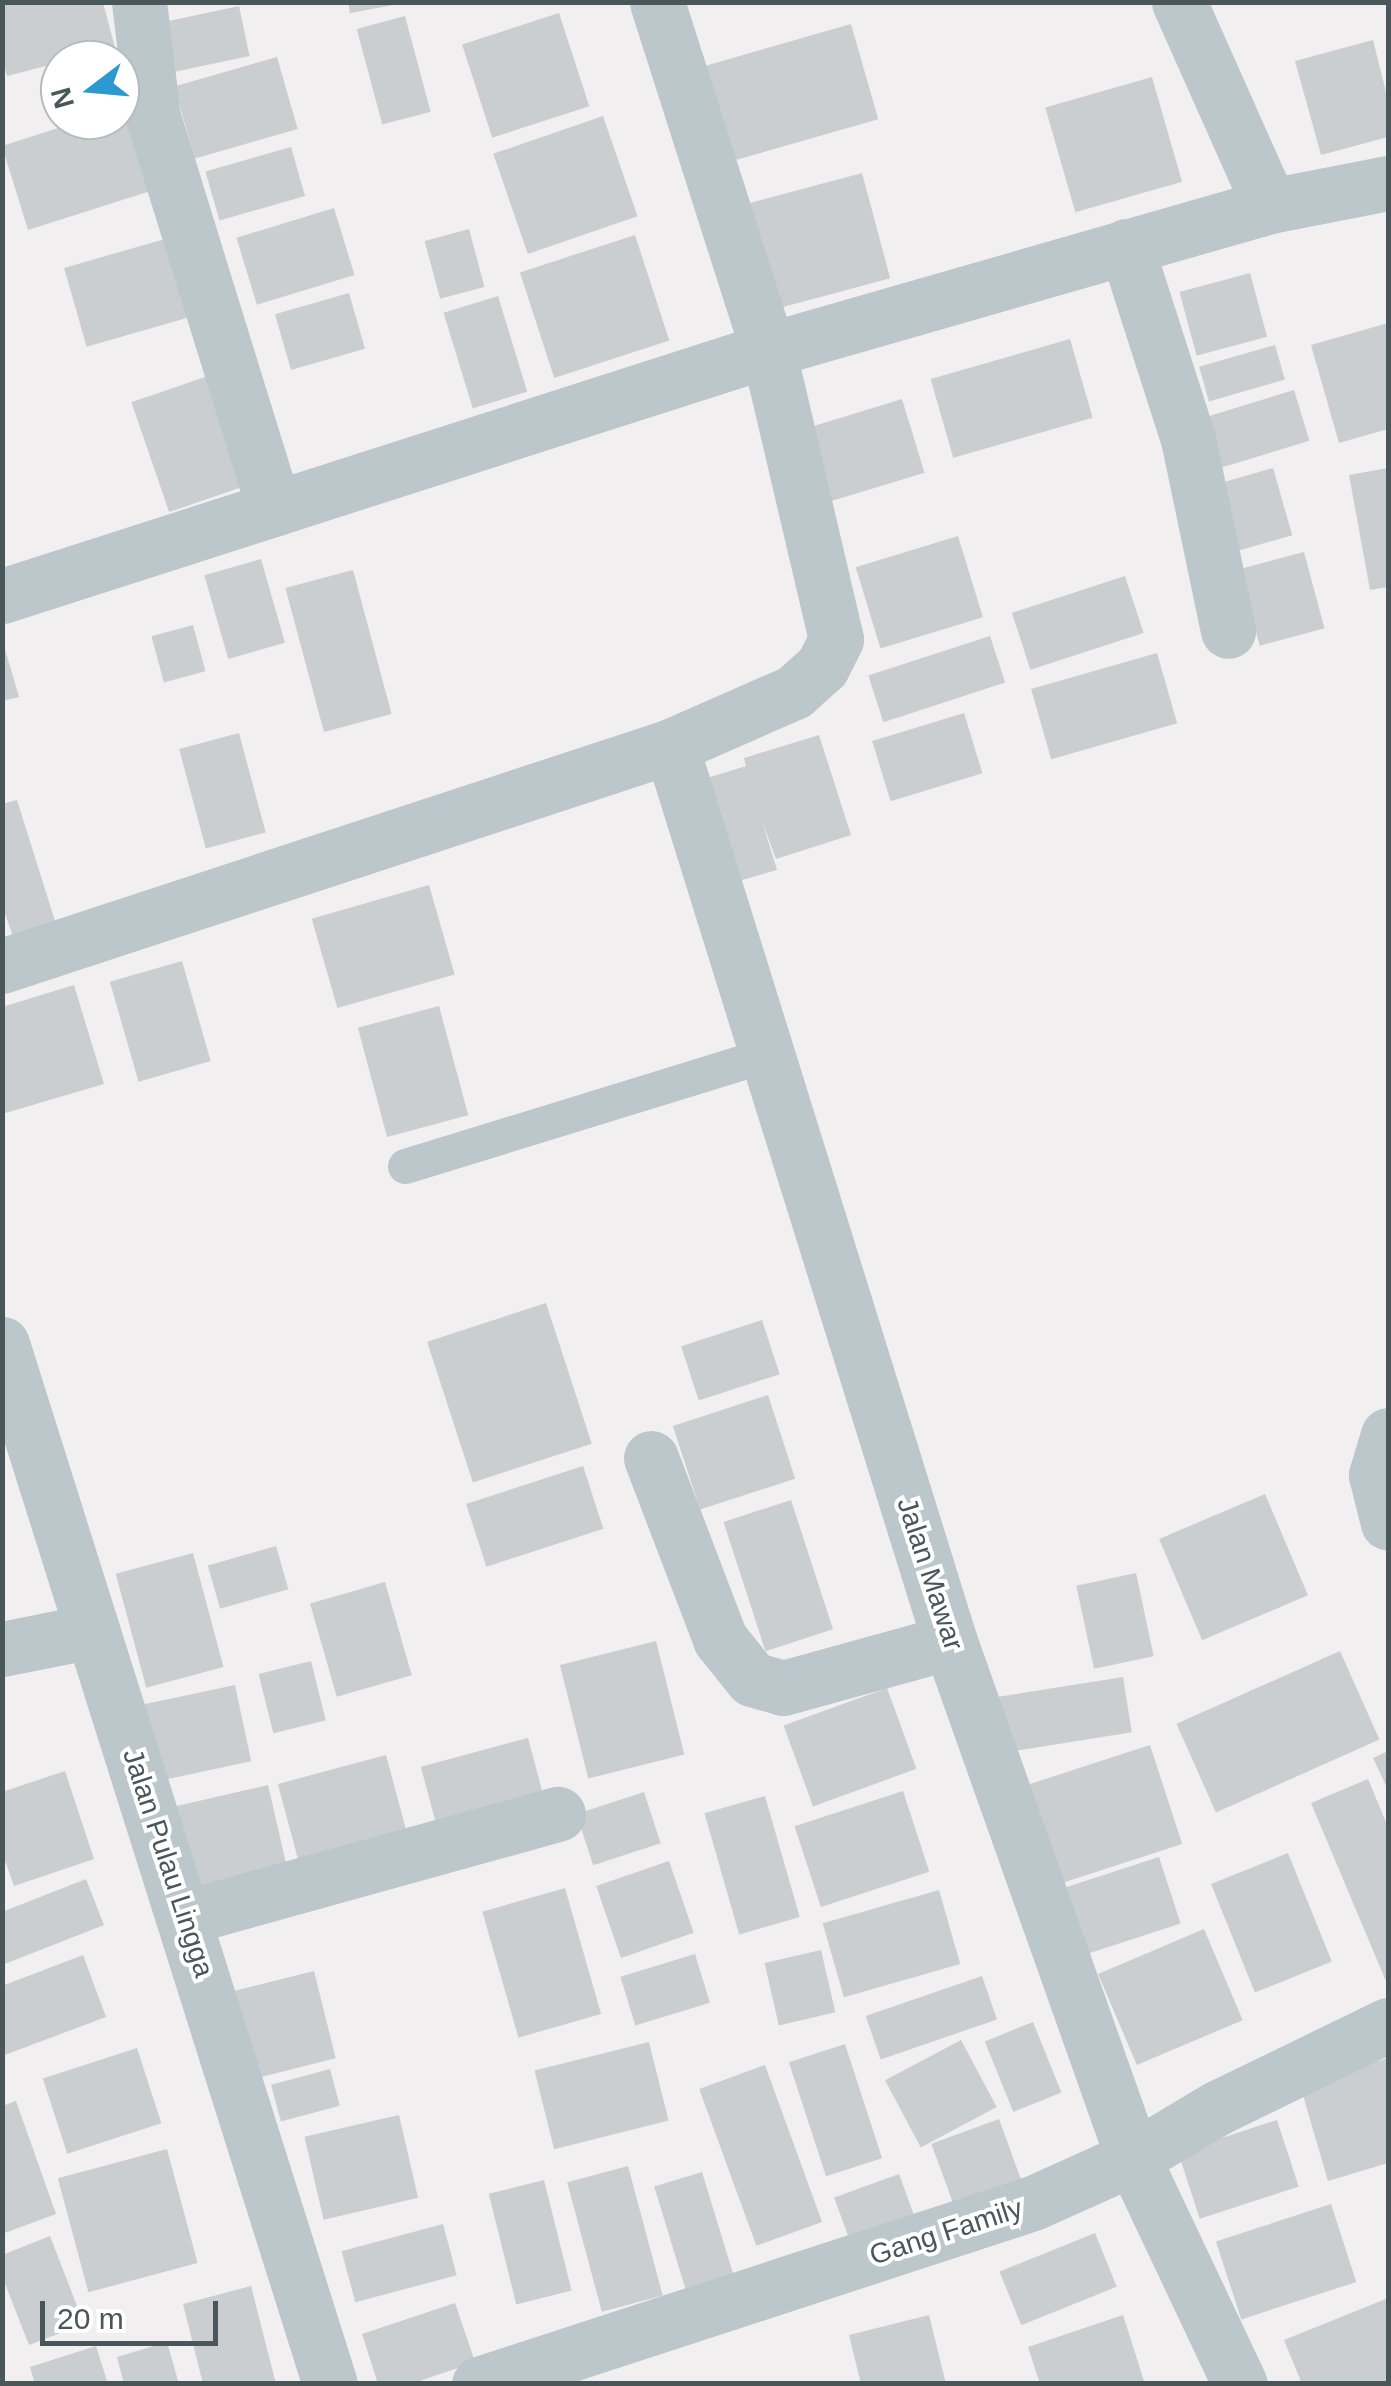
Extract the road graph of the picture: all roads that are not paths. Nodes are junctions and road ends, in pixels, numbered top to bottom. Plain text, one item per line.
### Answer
1 (139, 2) edge
2 (657, 2) edge
3 (1179, 2) edge
4 (1388, 183) edge
5 (1270, 206) junction
6 (1126, 246) junction
7 (768, 350) junction
8 (274, 508) junction
9 (2, 596) edge
10 (1228, 631) dead end
11 (671, 746) junction
12 (2, 966) edge
13 (768, 1054) junction
14 (405, 1166) dead end
15 (2, 1344) edge
16 (1388, 1436) edge
17 (651, 1458) dead end
18 (1388, 1524) edge
19 (92, 1632) junction
20 (950, 1642) junction
21 (2, 1649) edge
22 (558, 1814) dead end
23 (186, 1917) junction
24 (1388, 2025) edge
25 (1133, 2158) junction
26 (330, 2384) edge
27 (480, 2384) edge
28 (1240, 2384) edge

1 - 8 street
2 - 7 street
3 - 5 street
4 - 5 street
5 - 6 street
6 - 7 street
6 - 10 street
7 - 8 street
7 - 11 street
8 - 9 street
11 - 12 street
11 - 13 street, Jalan Mawar
13 - 14 lane
13 - 20 street, Jalan Mawar
15 - 19 street, Jalan Pulau Lingga
16 - 18 street
17 - 20 street
19 - 21 street
19 - 23 street, Jalan Pulau Lingga
20 - 25 street, Jalan Mawar
22 - 23 street
23 - 26 street, Jalan Pulau Lingga
24 - 25 street, Gang Family
25 - 27 street, Gang Family
25 - 28 street, Jalan Mawar

